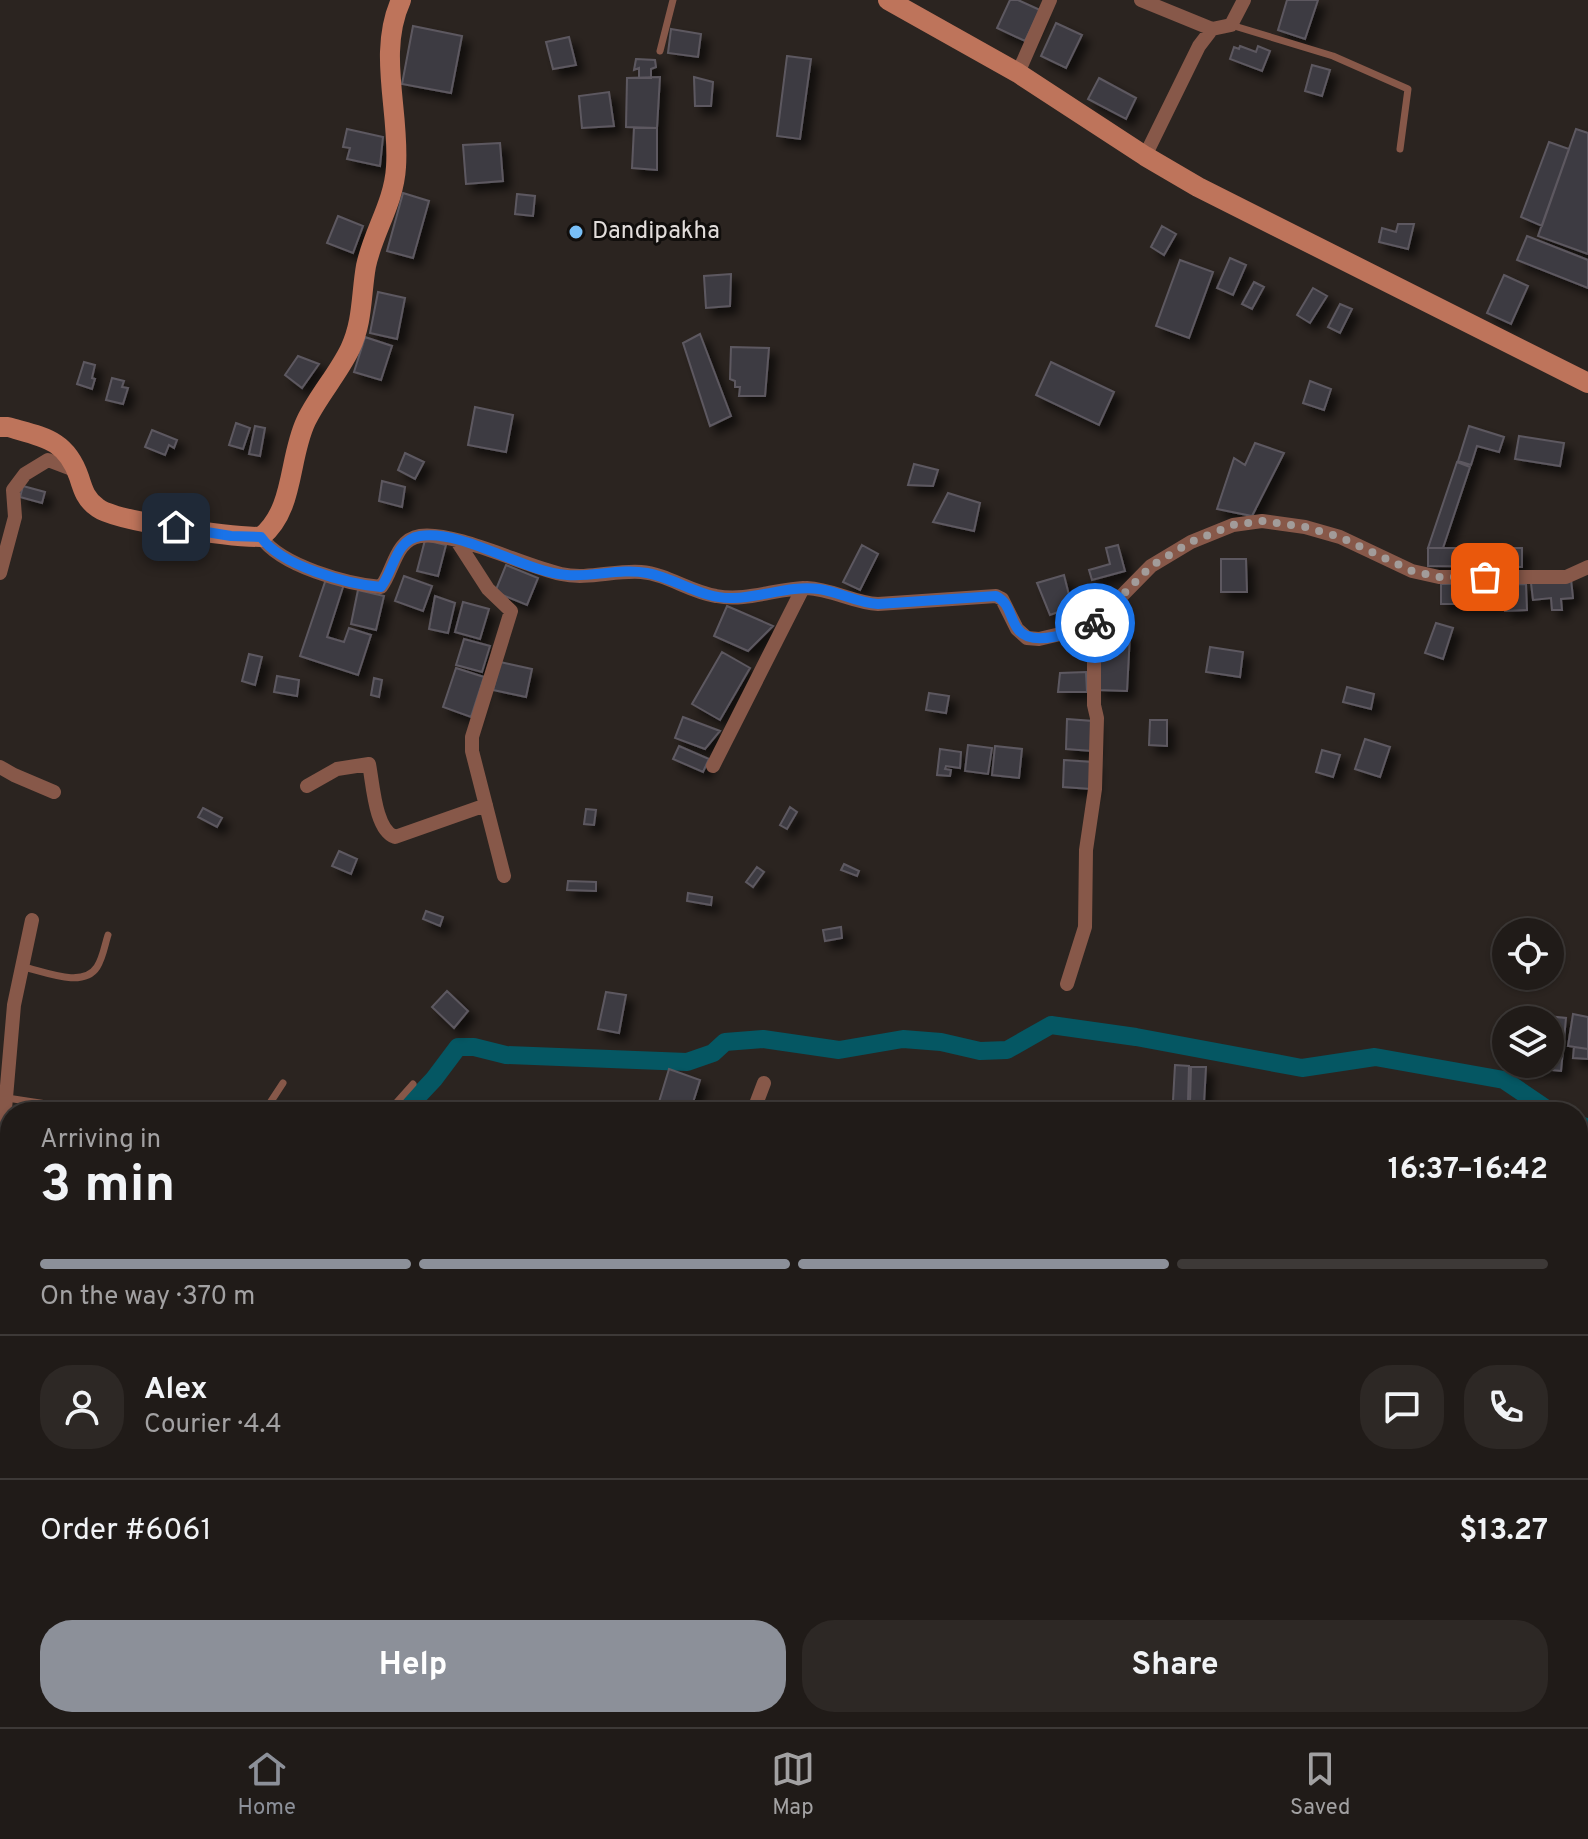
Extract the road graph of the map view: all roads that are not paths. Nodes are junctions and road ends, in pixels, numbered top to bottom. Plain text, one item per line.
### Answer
1 (401, 0) edge
2 (673, 0) edge
3 (888, 0) edge
4 (1050, 0) edge
5 (1141, 0) edge
6 (1244, 0) edge
7 (1231, 25) junction
8 (1212, 29) junction
9 (660, 51) dead end
10 (1018, 73) junction
11 (1400, 149) dead end
12 (1145, 156) junction
13 (1588, 383) edge
14 (0, 427) edge
15 (77, 471) junction
16 (261, 537) junction
17 (457, 541) junction
18 (1588, 567) edge
19 (0, 573) edge
20 (803, 588) junction
21 (1094, 624) junction
22 (713, 766) dead end
23 (0, 767) edge
24 (307, 786) dead end
25 (54, 792) dead end
26 (486, 805) junction
27 (504, 876) dead end
28 (32, 920) dead end
29 (108, 935) dead end
30 (21, 967) junction
31 (1067, 984) dead end
32 (5, 1042) edge
33 (283, 1083) dead end
34 (764, 1083) dead end
35 (413, 1084) dead end
36 (7, 1098) junction
37 (7, 1102) edge
38 (33, 1102) edge
39 (271, 1102) edge
40 (397, 1102) edge
41 (757, 1102) edge

1 - 16 street
2 - 9 lane
3 - 10 street
4 - 10 street
5 - 8 street
6 - 7 street
7 - 8 street
7 - 11 lane
8 - 12 street
10 - 12 street
12 - 13 street
14 - 15 street
15 - 16 street
15 - 19 street
16 - 17 street
17 - 20 street
17 - 26 street
18 - 21 street
20 - 21 street
20 - 22 street
21 - 31 street
23 - 25 street
24 - 26 street
26 - 27 street
28 - 30 street
29 - 30 lane
30 - 32 street
32 - 36 street
33 - 39 lane
34 - 41 street
35 - 40 lane
36 - 37 street
36 - 38 lane

